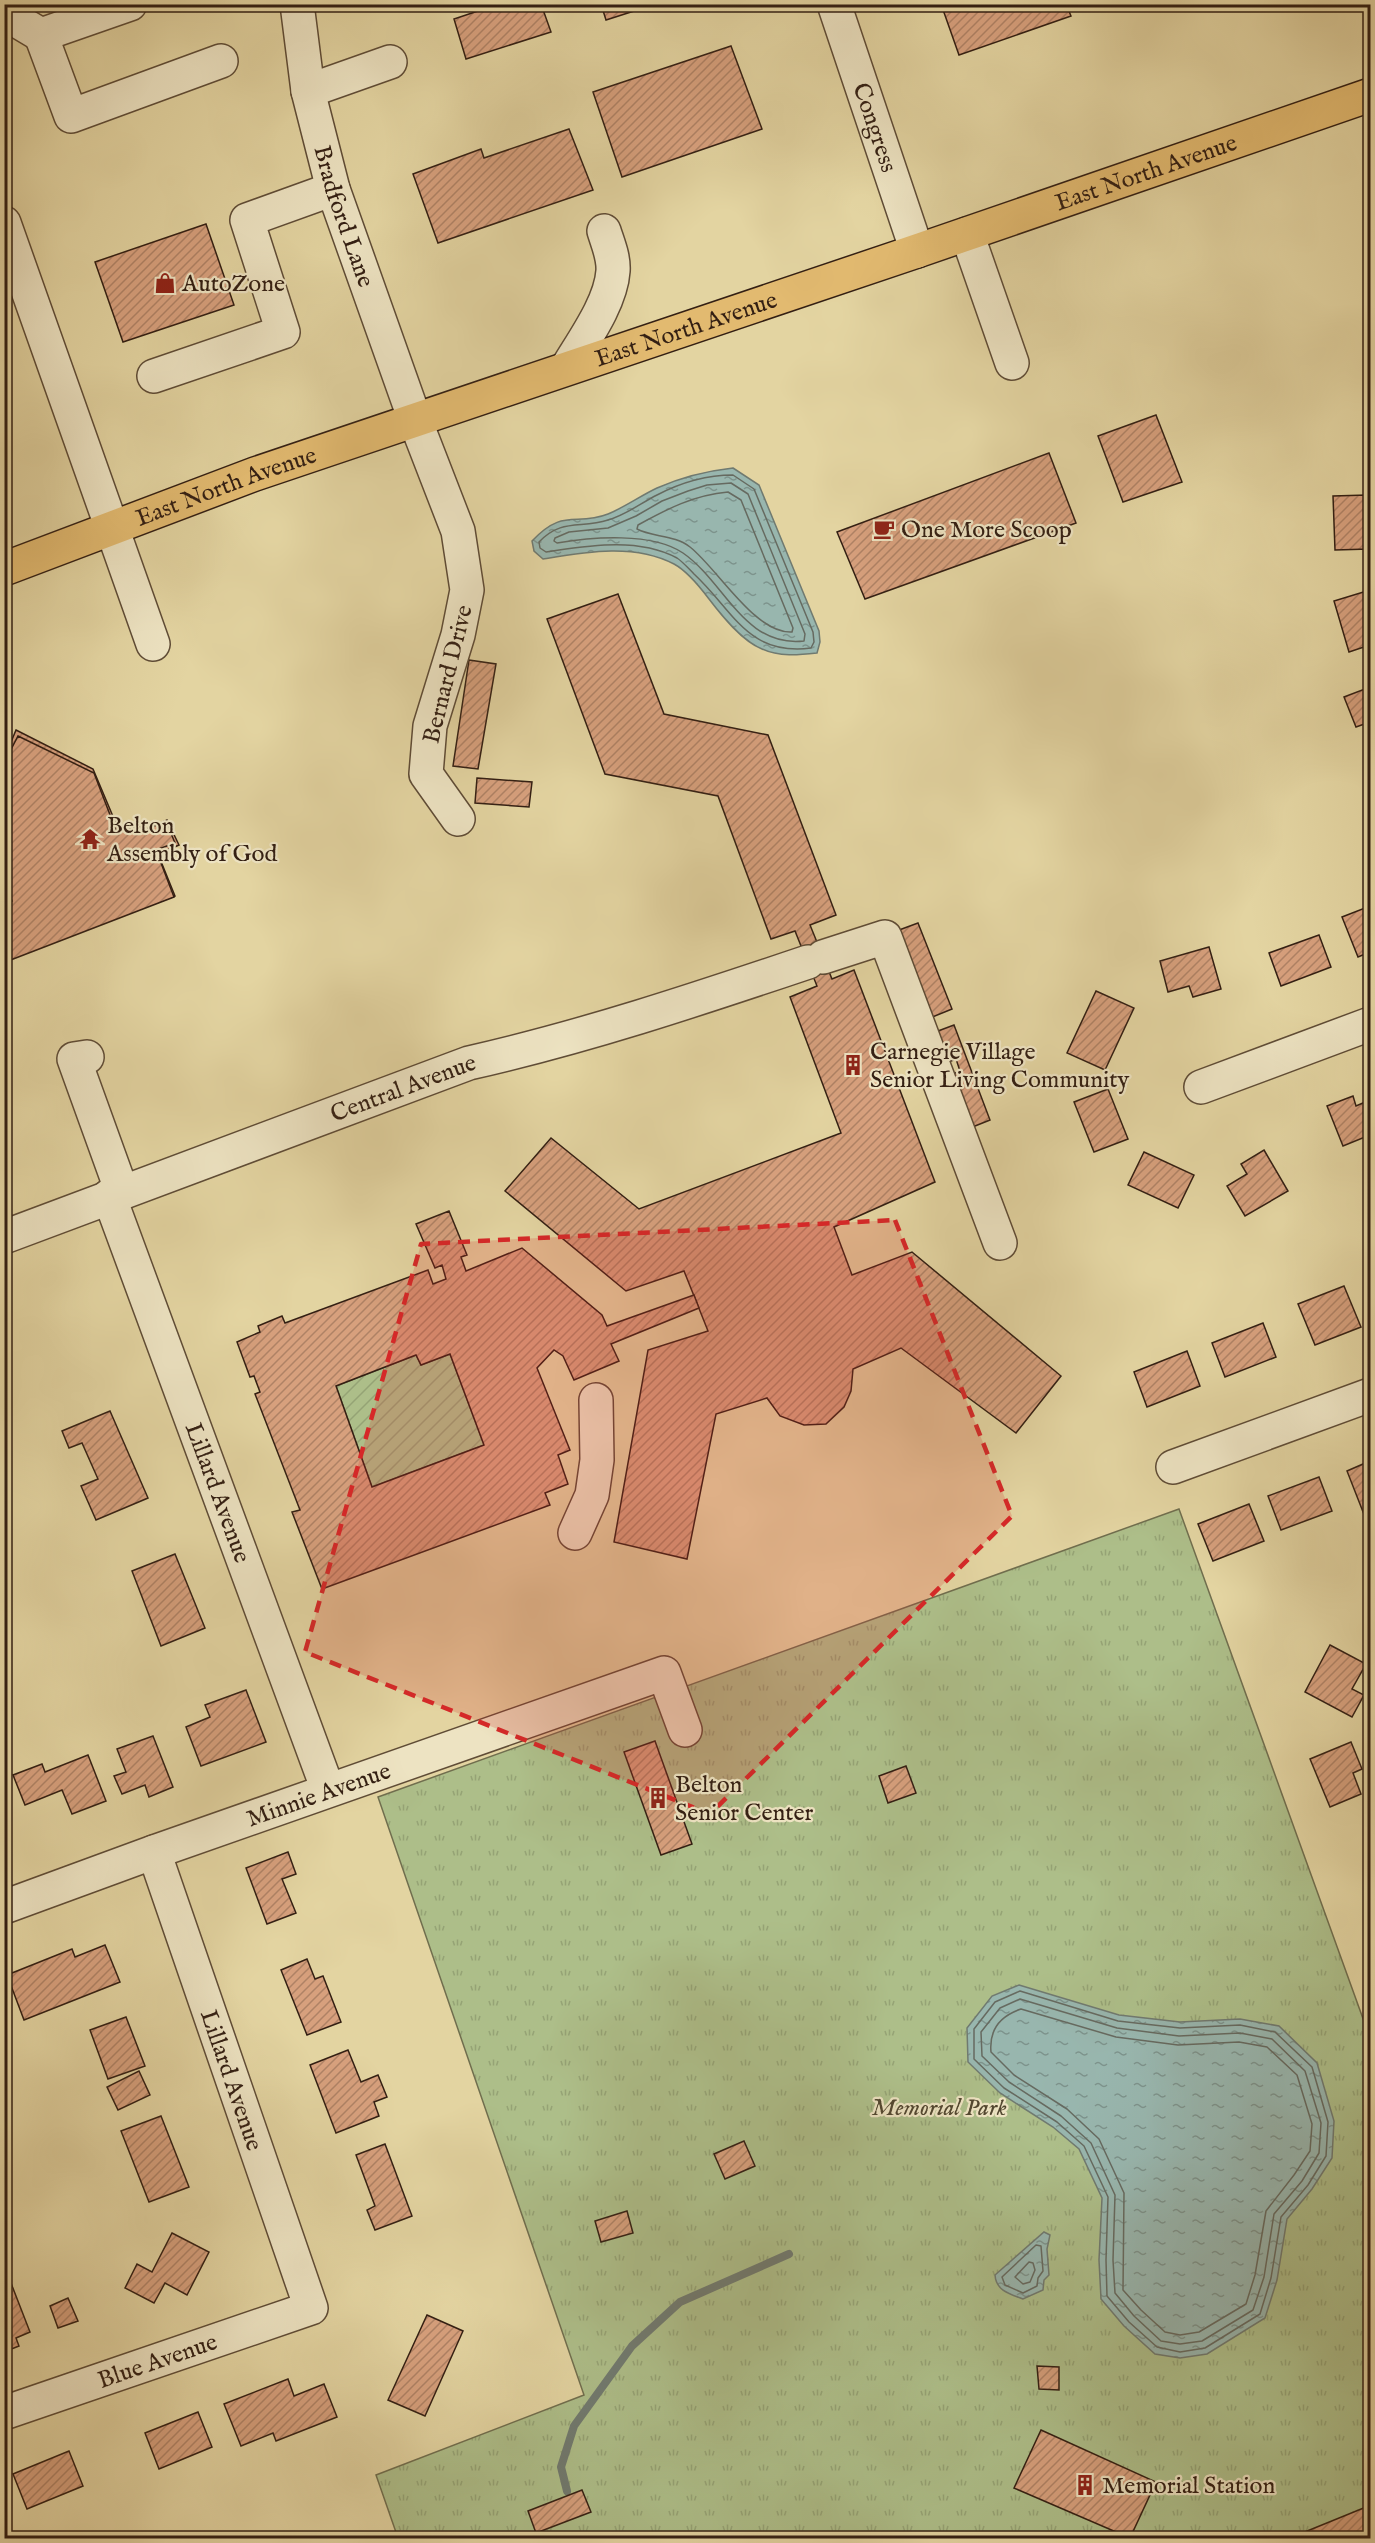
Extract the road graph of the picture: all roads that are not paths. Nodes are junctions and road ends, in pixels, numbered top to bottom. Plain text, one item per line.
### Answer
1 (130, 4) edge
2 (297, 4) edge
3 (834, 4) edge
4 (4, 13) edge
5 (41, 35) junction
6 (221, 61) dead end
7 (390, 62) dead end
8 (308, 91) junction
9 (1371, 95) edge
10 (333, 189) junction
11 (4, 223) edge
12 (604, 231) dead end
13 (967, 234) junction
14 (917, 251) junction
15 (1012, 363) dead end
16 (567, 368) junction
17 (153, 376) dead end
18 (415, 420) junction
19 (113, 527) junction
20 (4, 569) edge
21 (153, 644) dead end
22 (458, 819) dead end
23 (1371, 1024) edge
24 (87, 1057) dead end
25 (1201, 1088) dead end
26 (116, 1194) junction
27 (4, 1237) edge
28 (1000, 1243) dead end
29 (1371, 1395) edge
30 (596, 1400) dead end
31 (1173, 1467) dead end
32 (575, 1533) dead end
33 (685, 1730) dead end
34 (328, 1790) junction
35 (153, 1851) junction
36 (4, 1906) edge
37 (311, 2308) joint
38 (4, 2413) edge

1 - 5 street
2 - 8 street, Bradford Lane
3 - 14 street, Congress
4 - 5 street
5 - 6 street
7 - 8 street
8 - 10 street, Bradford Lane
9 - 13 main road, East North Avenue
10 - 17 street
10 - 18 street, Bradford Lane
11 - 19 street
12 - 16 street
13 - 14 main road, East North Avenue
13 - 15 street
14 - 16 main road, East North Avenue
16 - 18 main road, East North Avenue
18 - 19 main road, East North Avenue
18 - 22 street, Bernard Drive
19 - 20 main road, East North Avenue
19 - 21 street
23 - 25 street
24 - 26 street, Lillard Avenue
26 - 27 street, Central Avenue
26 - 28 street, Central Avenue
26 - 34 street, Lillard Avenue
29 - 31 street
30 - 32 street
33 - 34 street, Minnie Avenue
34 - 35 street, Minnie Avenue
35 - 36 street, Minnie Avenue
35 - 37 street, Lillard Avenue
37 - 38 street, Blue Avenue

